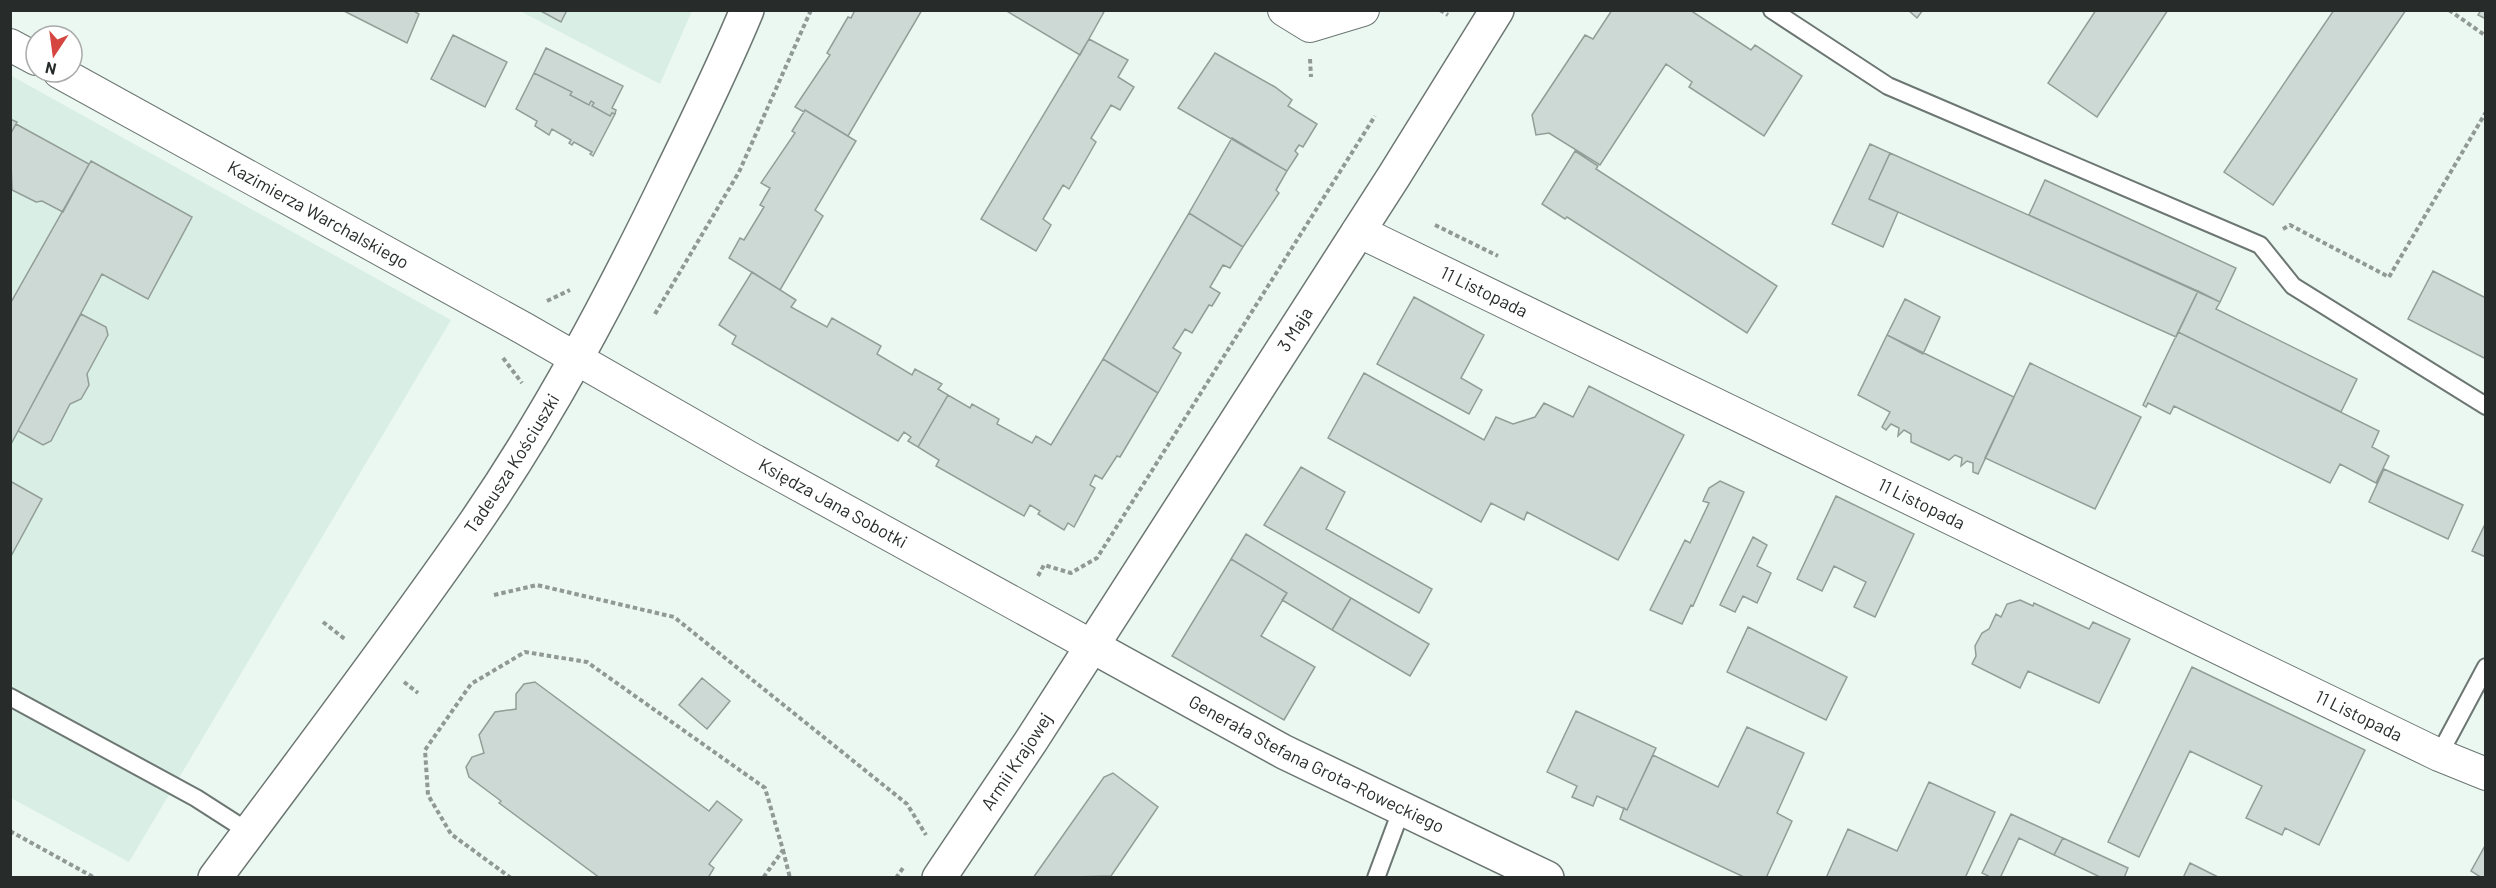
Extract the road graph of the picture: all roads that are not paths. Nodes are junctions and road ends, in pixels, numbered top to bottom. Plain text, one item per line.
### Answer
1 (747, 10) edge
2 (1284, 10) edge
3 (1363, 10) edge
4 (1497, 10) edge
5 (1772, 10) edge
6 (10, 45) edge
7 (24, 53) edge
8 (81, 84) edge
9 (1358, 231) junction
10 (577, 359) junction
11 (2486, 406) edge
12 (1090, 645) junction
13 (2486, 667) edge
14 (10, 697) edge
15 (2439, 755) junction
16 (2486, 774) edge
17 (1402, 808) junction
18 (249, 832) junction
19 (215, 878) edge
20 (939, 878) edge
21 (1376, 878) edge
22 (1547, 878) edge

1 - 10 main road, Tadeusza Kościuszki
2 - 3 street
4 - 9 main road, 3 Maja
5 - 11 lane
6 - 7 street
8 - 10 street, Kazimierza Warchalskiego
9 - 12 main road, 3 Maja
9 - 15 street, 11 Listopada
10 - 12 street, Księdza Jana Sobotki
10 - 18 main road, Tadeusza Kościuszki
12 - 17 main road, Generała Stefana Grota-Roweckiego
12 - 20 main road, Armii Krajowej
13 - 15 lane
14 - 18 lane
15 - 16 street, 11 Listopada
17 - 21 lane
17 - 22 main road, Generała Stefana Grota-Roweckiego
18 - 19 main road, Tadeusza Kościuszki

